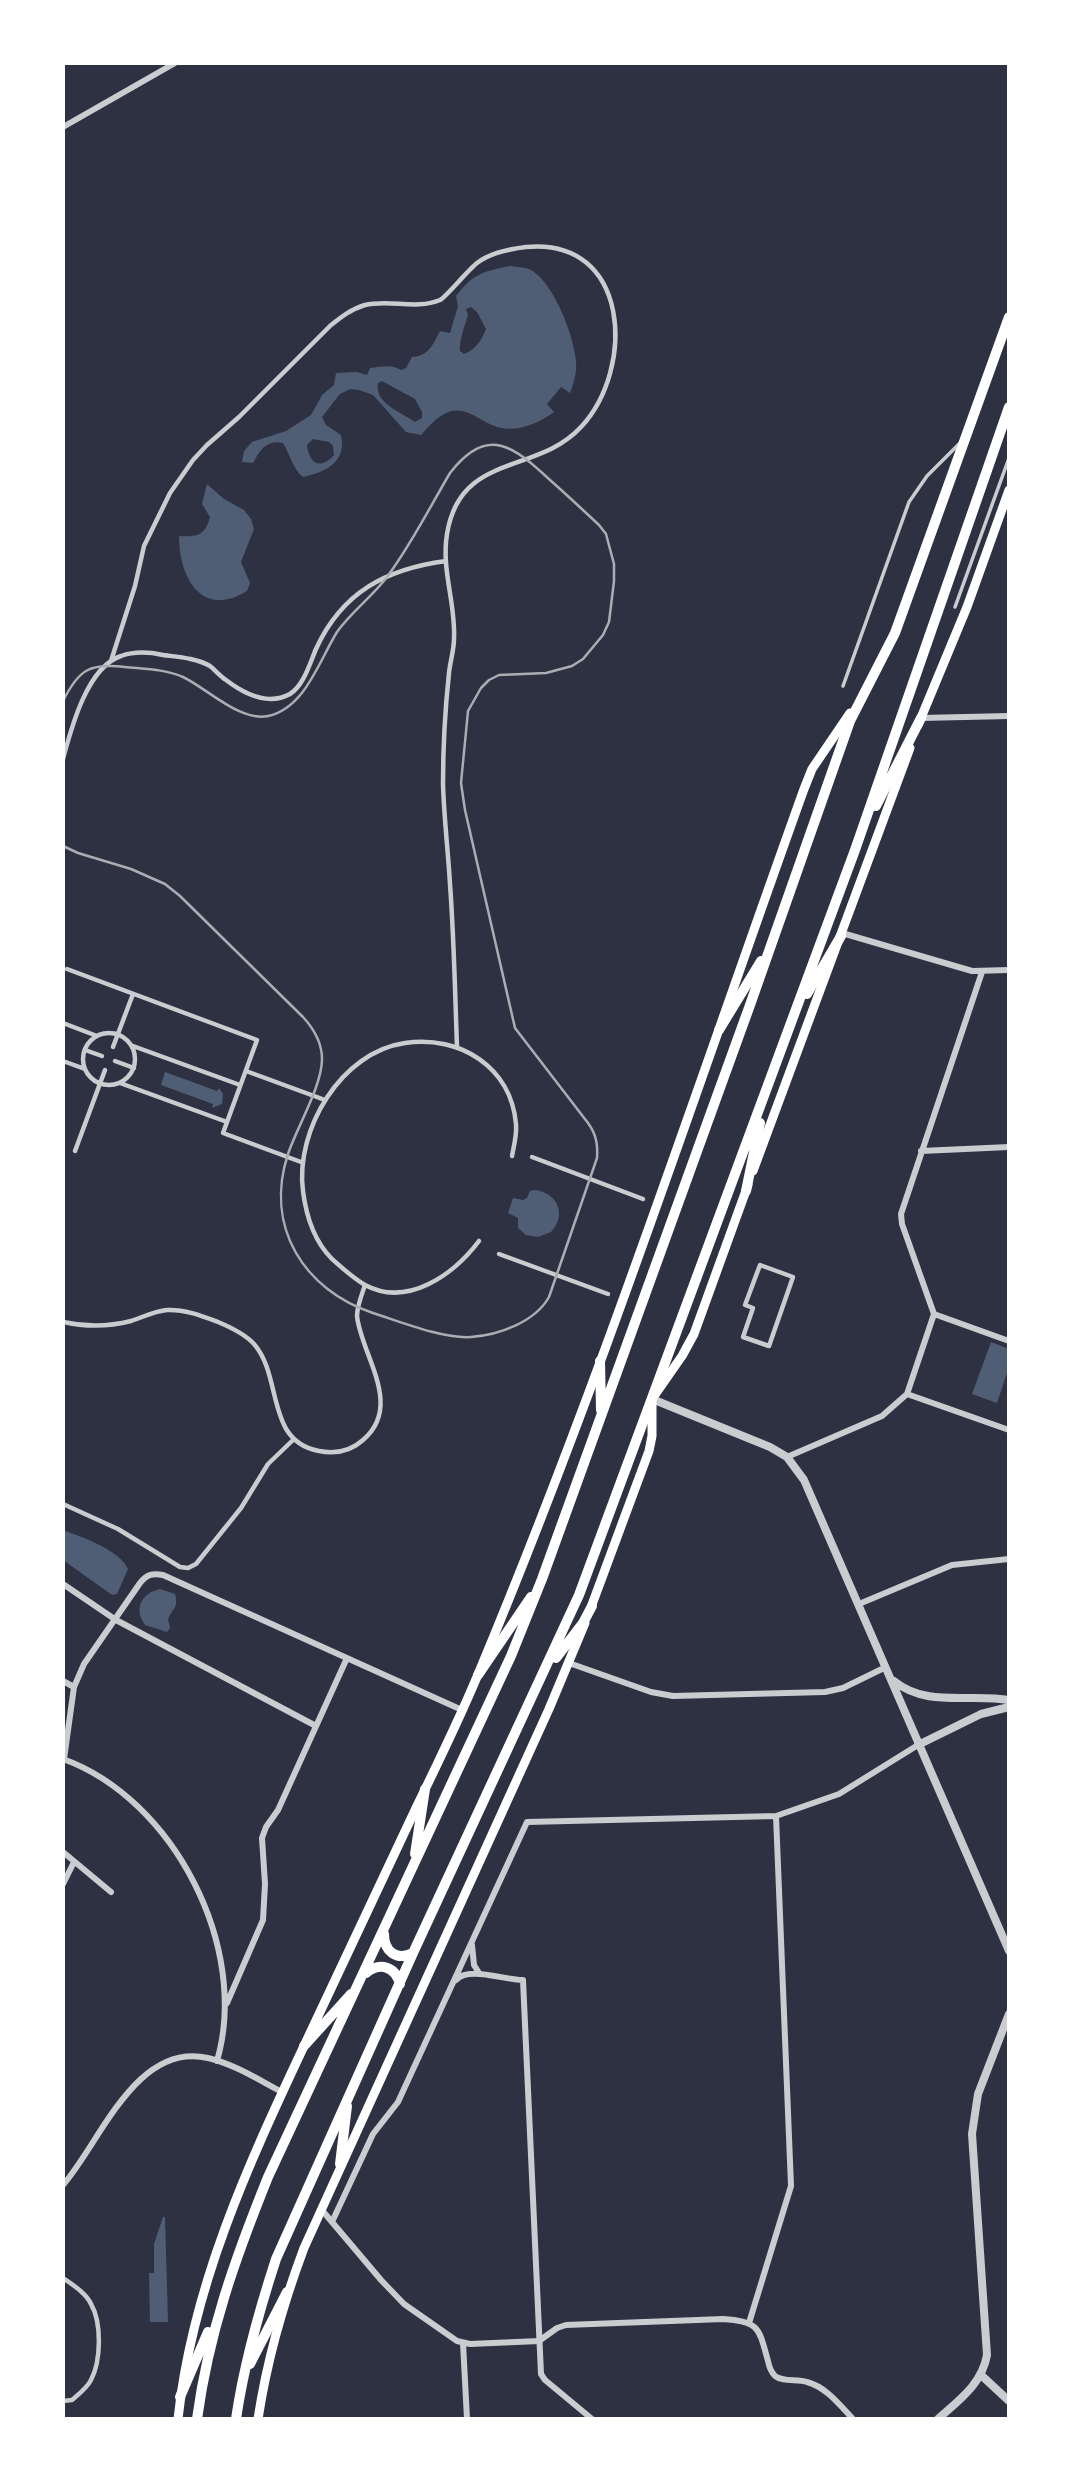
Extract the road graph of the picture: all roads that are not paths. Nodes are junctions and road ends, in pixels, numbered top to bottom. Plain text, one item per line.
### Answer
1 (175, 63) edge
2 (63, 127) edge
3 (1009, 317) edge
4 (1009, 407) edge
5 (965, 438) junction
6 (1009, 458) edge
7 (1009, 490) edge
8 (446, 561) junction
9 (955, 607) dead end
10 (111, 661) junction
11 (843, 686) dead end
12 (860, 699) junction
13 (1009, 716) edge
14 (920, 718) junction
15 (63, 759) edge
16 (855, 850) junction
17 (842, 934) junction
18 (772, 943) junction
19 (67, 969) dead end
20 (1009, 970) edge
21 (982, 972) junction
22 (133, 994) junction
23 (794, 1016) junction
24 (63, 1023) edge
25 (719, 1030) junction
26 (118, 1034) junction
27 (97, 1035) junction
28 (132, 1046) junction
29 (113, 1047) dead end
30 (457, 1047) junction
31 (85, 1050) junction
32 (102, 1056) dead end
33 (63, 1061) edge
34 (115, 1061) dead end
35 (134, 1068) junction
36 (86, 1069) junction
37 (105, 1070) dead end
38 (246, 1071) junction
39 (100, 1083) junction
40 (120, 1083) junction
41 (240, 1085) junction
42 (767, 1090) junction
43 (325, 1100) junction
44 (227, 1122) junction
45 (1009, 1147) edge
46 (75, 1151) dead end
47 (921, 1151) junction
48 (512, 1156) dead end
49 (532, 1157) dead end
50 (302, 1162) junction
51 (746, 1191) junction
52 (642, 1199) dead end
53 (479, 1241) dead end
54 (499, 1254) dead end
55 (365, 1285) junction
56 (608, 1294) dead end
57 (934, 1314) junction
58 (63, 1322) edge
59 (1009, 1341) edge
60 (769, 1346) joint
61 (600, 1361) junction
62 (907, 1394) junction
63 (652, 1399) junction
64 (601, 1417) junction
65 (1009, 1430) edge
66 (293, 1440) junction
67 (787, 1457) junction
68 (63, 1504) edge
69 (1009, 1559) edge
70 (542, 1579) junction
71 (63, 1584) edge
72 (859, 1604) junction
73 (592, 1606) junction
74 (116, 1620) junction
75 (347, 1658) junction
76 (569, 1663) junction
77 (886, 1667) junction
78 (545, 1673) junction
79 (478, 1675) junction
80 (893, 1680) junction
81 (63, 1681) edge
82 (74, 1687) junction
83 (1009, 1700) edge
84 (1009, 1707) edge
85 (462, 1710) junction
86 (316, 1726) junction
87 (918, 1745) junction
88 (63, 1759) edge
89 (425, 1789) junction
90 (776, 1816) junction
91 (63, 1852) edge
92 (74, 1862) junction
93 (412, 1868) junction
94 (63, 1884) edge
95 (111, 1892) dead end
96 (384, 1930) junction
97 (472, 1940) junction
98 (1009, 1951) edge
99 (413, 1953) junction
100 (479, 1973) junction
101 (364, 1975) junction
102 (400, 1984) junction
103 (452, 1984) junction
104 (359, 1986) junction
105 (227, 2003) junction
106 (1009, 2014) edge
107 (303, 2046) junction
108 (217, 2061) junction
109 (282, 2092) junction
110 (349, 2094) junction
111 (340, 2164) junction
112 (63, 2185) edge
113 (321, 2209) junction
114 (332, 2222) junction
115 (63, 2278) edge
116 (287, 2292) junction
117 (218, 2313) junction
118 (749, 2323) junction
119 (540, 2341) junction
120 (463, 2343) junction
121 (981, 2375) junction
122 (243, 2376) junction
123 (180, 2397) junction
124 (63, 2401) edge
125 (1009, 2401) edge
126 (178, 2419) edge
127 (197, 2419) edge
128 (236, 2419) edge
129 (258, 2419) edge
130 (467, 2419) edge
131 (592, 2419) edge
132 (853, 2419) edge
133 (938, 2419) edge

1 - 2 street
3 - 5 main road
4 - 16 main road
5 - 11 lane
5 - 12 main road
6 - 9 lane
7 - 14 main road
8 - 10 street
8 - 10 street
8 - 30 street
10 - 15 street
12 - 18 main road
12 - 25 main road
13 - 14 street
14 - 16 main road
14 - 17 main road
16 - 23 main road
17 - 21 street
17 - 23 main road
17 - 51 main road
18 - 25 main road
18 - 64 main road
19 - 22 street
20 - 21 street
21 - 47 street
22 - 26 street
22 - 38 street
23 - 42 main road
24 - 27 street
25 - 61 main road
26 - 27 street
26 - 28 street
26 - 29 street
27 - 31 street
28 - 35 street
28 - 41 street
30 - 43 street
30 - 48 street
31 - 32 street
31 - 36 street
33 - 36 street
34 - 35 street
35 - 40 street
36 - 39 street
37 - 39 street
38 - 41 street
38 - 43 street
39 - 40 street
39 - 46 street
40 - 44 street
41 - 44 street
42 - 51 main road
42 - 63 main road
43 - 50 street
44 - 50 street
45 - 47 street
47 - 57 street
49 - 52 street
50 - 55 street
51 - 63 main road
53 - 55 street
54 - 56 street
55 - 66 street
57 - 59 street
57 - 62 street
58 - 66 street
60 - 60 street
61 - 64 main road
61 - 79 main road
62 - 65 street
62 - 67 street
63 - 67 street
63 - 73 main road
63 - 78 main road
64 - 70 main road
66 - 68 street
67 - 72 street
69 - 72 street
70 - 79 main road
70 - 93 main road
71 - 74 street
72 - 77 street
73 - 76 main road
73 - 78 main road
74 - 75 street
74 - 82 street
74 - 86 street
75 - 85 street
75 - 86 street
76 - 77 street
76 - 111 main road
77 - 80 street
78 - 99 main road
79 - 85 main road
80 - 83 street
80 - 87 street
81 - 82 street
82 - 88 street
84 - 87 street
85 - 89 main road
86 - 105 street
87 - 90 street
87 - 98 street
88 - 105 street
89 - 93 main road
89 - 107 main road
90 - 97 street
90 - 118 street
91 - 92 street
92 - 94 street
92 - 95 street
93 - 96 main road
96 - 99 main road
96 - 101 main road
97 - 100 street
97 - 103 street
99 - 102 main road
100 - 103 street
100 - 119 street
101 - 102 main road
101 - 104 main road
102 - 110 main road
103 - 114 street
104 - 107 main road
104 - 117 main road
105 - 108 street
106 - 121 street
107 - 109 main road
108 - 109 street
108 - 112 street
109 - 123 main road
110 - 111 main road
110 - 122 main road
111 - 113 main road
113 - 114 street
113 - 116 main road
114 - 120 street
115 - 124 street
116 - 122 main road
116 - 129 main road
117 - 123 main road
117 - 127 main road
118 - 119 street
118 - 132 street
119 - 120 street
119 - 131 street
120 - 130 street
121 - 125 street
121 - 133 street
122 - 128 main road
123 - 126 main road

